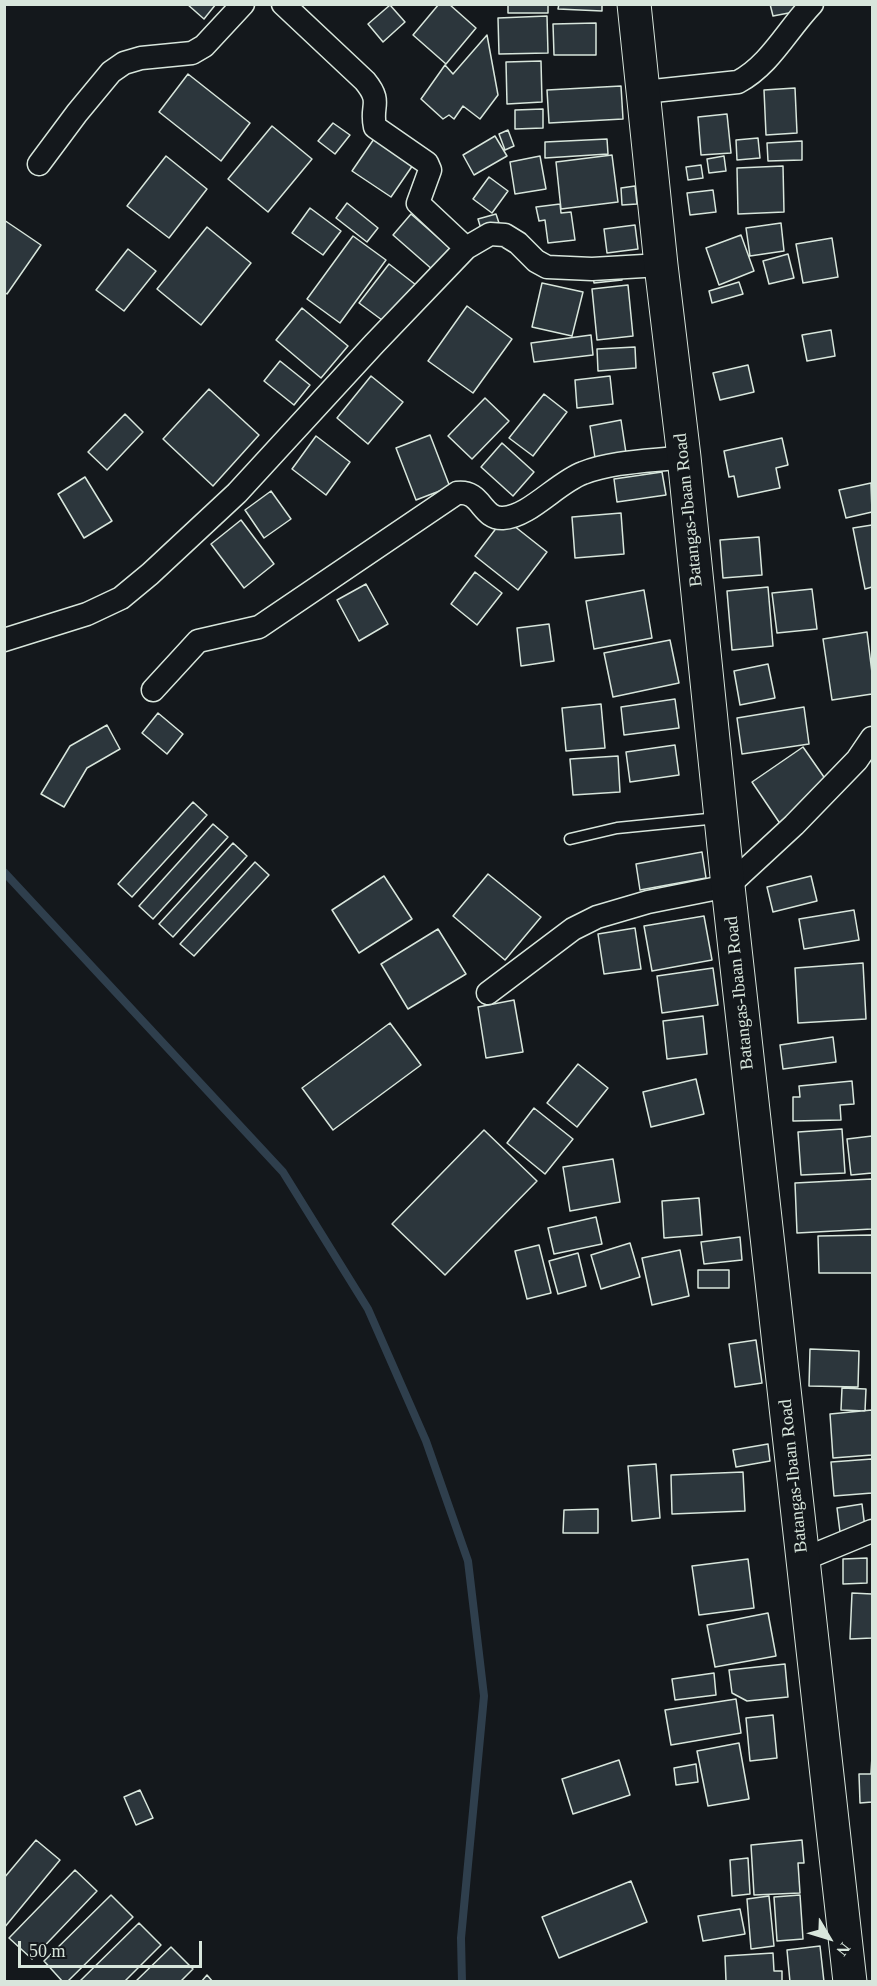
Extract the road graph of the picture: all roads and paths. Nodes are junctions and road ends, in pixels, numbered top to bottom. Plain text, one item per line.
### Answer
1 (243, 4) edge
2 (283, 4) edge
3 (634, 4) edge
4 (812, 4) edge
5 (644, 92) junction
6 (39, 165) dead end
7 (466, 248) junction
8 (661, 265) junction
9 (684, 457) junction
10 (4, 640) edge
11 (153, 690) dead end
12 (873, 738) edge
13 (721, 818) junction
14 (570, 839) dead end
15 (728, 886) junction
16 (488, 993) dead end
17 (873, 1531) edge
18 (804, 1559) junction
19 (850, 1982) edge

1 - 6 street
2 - 7 street
3 - 5 main road, Batangas-Ibaan Road
4 - 5 street
5 - 8 main road, Batangas-Ibaan Road
7 - 8 street
7 - 10 street
8 - 9 main road, Batangas-Ibaan Road
9 - 11 street
9 - 13 main road, Batangas-Ibaan Road
12 - 15 street
13 - 14 lane
13 - 15 main road, Batangas-Ibaan Road
15 - 16 street
15 - 18 main road, Batangas-Ibaan Road
17 - 18 street
18 - 19 main road, Batangas-Ibaan Road

